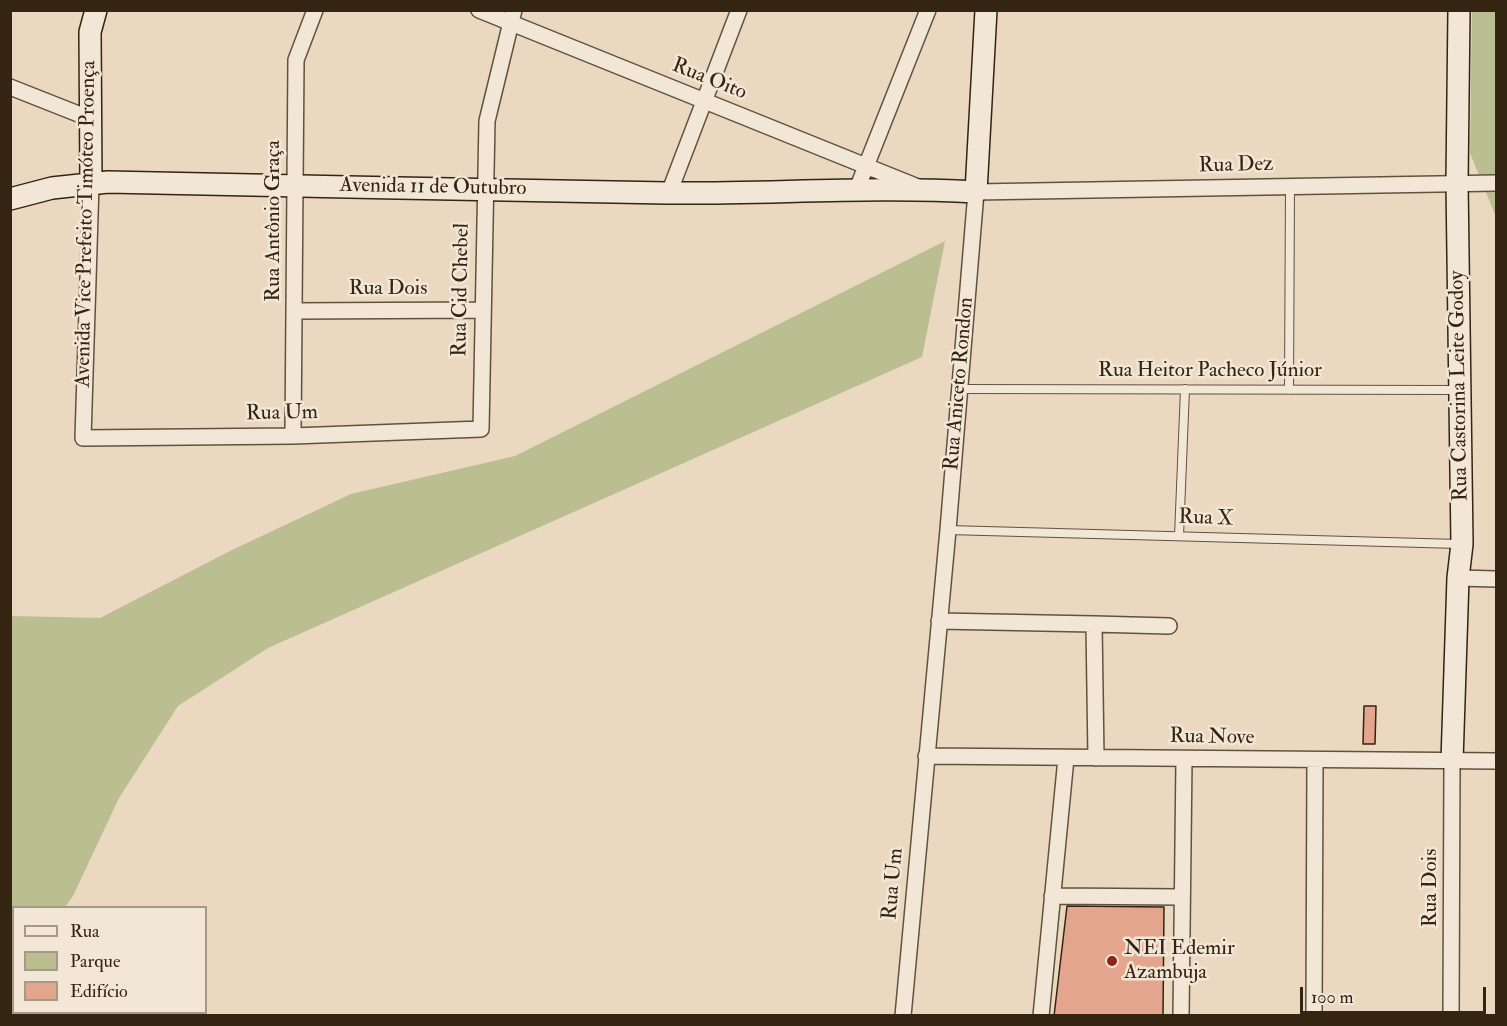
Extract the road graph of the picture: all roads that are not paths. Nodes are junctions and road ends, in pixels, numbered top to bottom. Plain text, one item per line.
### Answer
1 (96, 10) edge
2 (315, 10) edge
3 (479, 10) edge
4 (739, 10) edge
5 (928, 10) edge
6 (986, 10) edge
7 (1459, 10) edge
8 (512, 17) edge
9 (10, 87) edge
10 (704, 101) junction
11 (91, 119) junction
12 (866, 166) junction
13 (1457, 182) junction
14 (91, 183) junction
15 (1497, 183) edge
16 (295, 185) junction
17 (1290, 186) junction
18 (485, 189) junction
19 (857, 189) junction
20 (923, 189) junction
21 (976, 192) junction
22 (669, 193) junction
23 (10, 199) edge
24 (483, 310) junction
25 (294, 311) junction
26 (960, 389) junction
27 (1185, 389) junction
28 (1289, 390) junction
29 (1460, 390) junction
30 (481, 429) joint
31 (293, 436) junction
32 (83, 438) joint
33 (948, 530) junction
34 (1179, 536) junction
35 (1462, 544) junction
36 (1458, 578) junction
37 (1497, 579) edge
38 (939, 621) junction
39 (1094, 624) junction
40 (1169, 626) dead end
41 (926, 756) junction
42 (1066, 758) junction
43 (1096, 758) junction
44 (1184, 759) junction
45 (1315, 760) junction
46 (1452, 761) junction
47 (1497, 761) edge
48 (1052, 896) junction
49 (1181, 897) junction
50 (903, 1016) edge
51 (1041, 1016) edge
52 (1181, 1016) edge
53 (1314, 1016) edge
54 (1451, 1016) edge

1 - 11 street, Avenida Vice Prefeito Timóteo Proença
2 - 16 street, Rua Antônio Graça
3 - 8 street, Rua Oito
4 - 10 street
5 - 12 street
6 - 21 street, Rua Aniceto Rondon
7 - 13 street, Rua Castorina Leite Godoy
8 - 10 street, Rua Oito
8 - 18 street, Rua Cid Chebel
9 - 11 street
10 - 12 street, Rua Oito
10 - 22 street
11 - 14 street, Avenida Vice Prefeito Timóteo Proença
12 - 19 street
12 - 20 street, Rua Oito
13 - 15 street, Rua Dez
13 - 17 street, Rua Dez
13 - 29 street, Rua Castorina Leite Godoy
14 - 16 street, Avenida 11 de Outubro
14 - 23 street, Avenida 11 de Outubro
14 - 32 street, Avenida Vice Prefeito Timóteo Proença
16 - 18 street, Avenida 11 de Outubro
16 - 25 street, Rua Antônio Graça
17 - 21 street, Rua Dez
17 - 28 lane
18 - 22 street, Avenida 11 de Outubro
18 - 24 street, Rua Cid Chebel
19 - 20 street, Avenida 11 de Outubro
19 - 22 street, Avenida 11 de Outubro
20 - 21 street, Avenida 11 de Outubro
21 - 26 street, Rua Aniceto Rondon
24 - 25 street, Rua Dois
24 - 30 street, Rua Cid Chebel
25 - 31 street, Rua Antônio Graça
26 - 27 lane, Rua Heitor Pacheco Júnior
26 - 33 street, Rua Aniceto Rondon
27 - 28 lane, Rua Heitor Pacheco Júnior
27 - 34 lane
28 - 29 lane, Rua Heitor Pacheco Júnior
29 - 35 street, Rua Castorina Leite Godoy
30 - 31 street, Rua Um
31 - 32 street, Rua Um
33 - 34 lane, Rua X
33 - 38 street, Rua Aniceto Rondon
34 - 35 lane, Rua X
35 - 36 street, Rua Castorina Leite Godoy
36 - 37 street
36 - 46 street, Rua Castorina Leite Godoy
38 - 39 street
38 - 41 street, Rua Aniceto Rondon
39 - 40 street
39 - 43 street
41 - 42 street, Rua Nove
41 - 50 street, Rua Um
42 - 43 street, Rua Nove
42 - 48 street
43 - 44 street, Rua Nove
44 - 45 street, Rua Nove
44 - 49 street
45 - 46 street, Rua Nove
45 - 53 street
46 - 47 street, Rua Nove
46 - 54 street, Rua Dois
48 - 49 street
48 - 51 street
49 - 52 street

